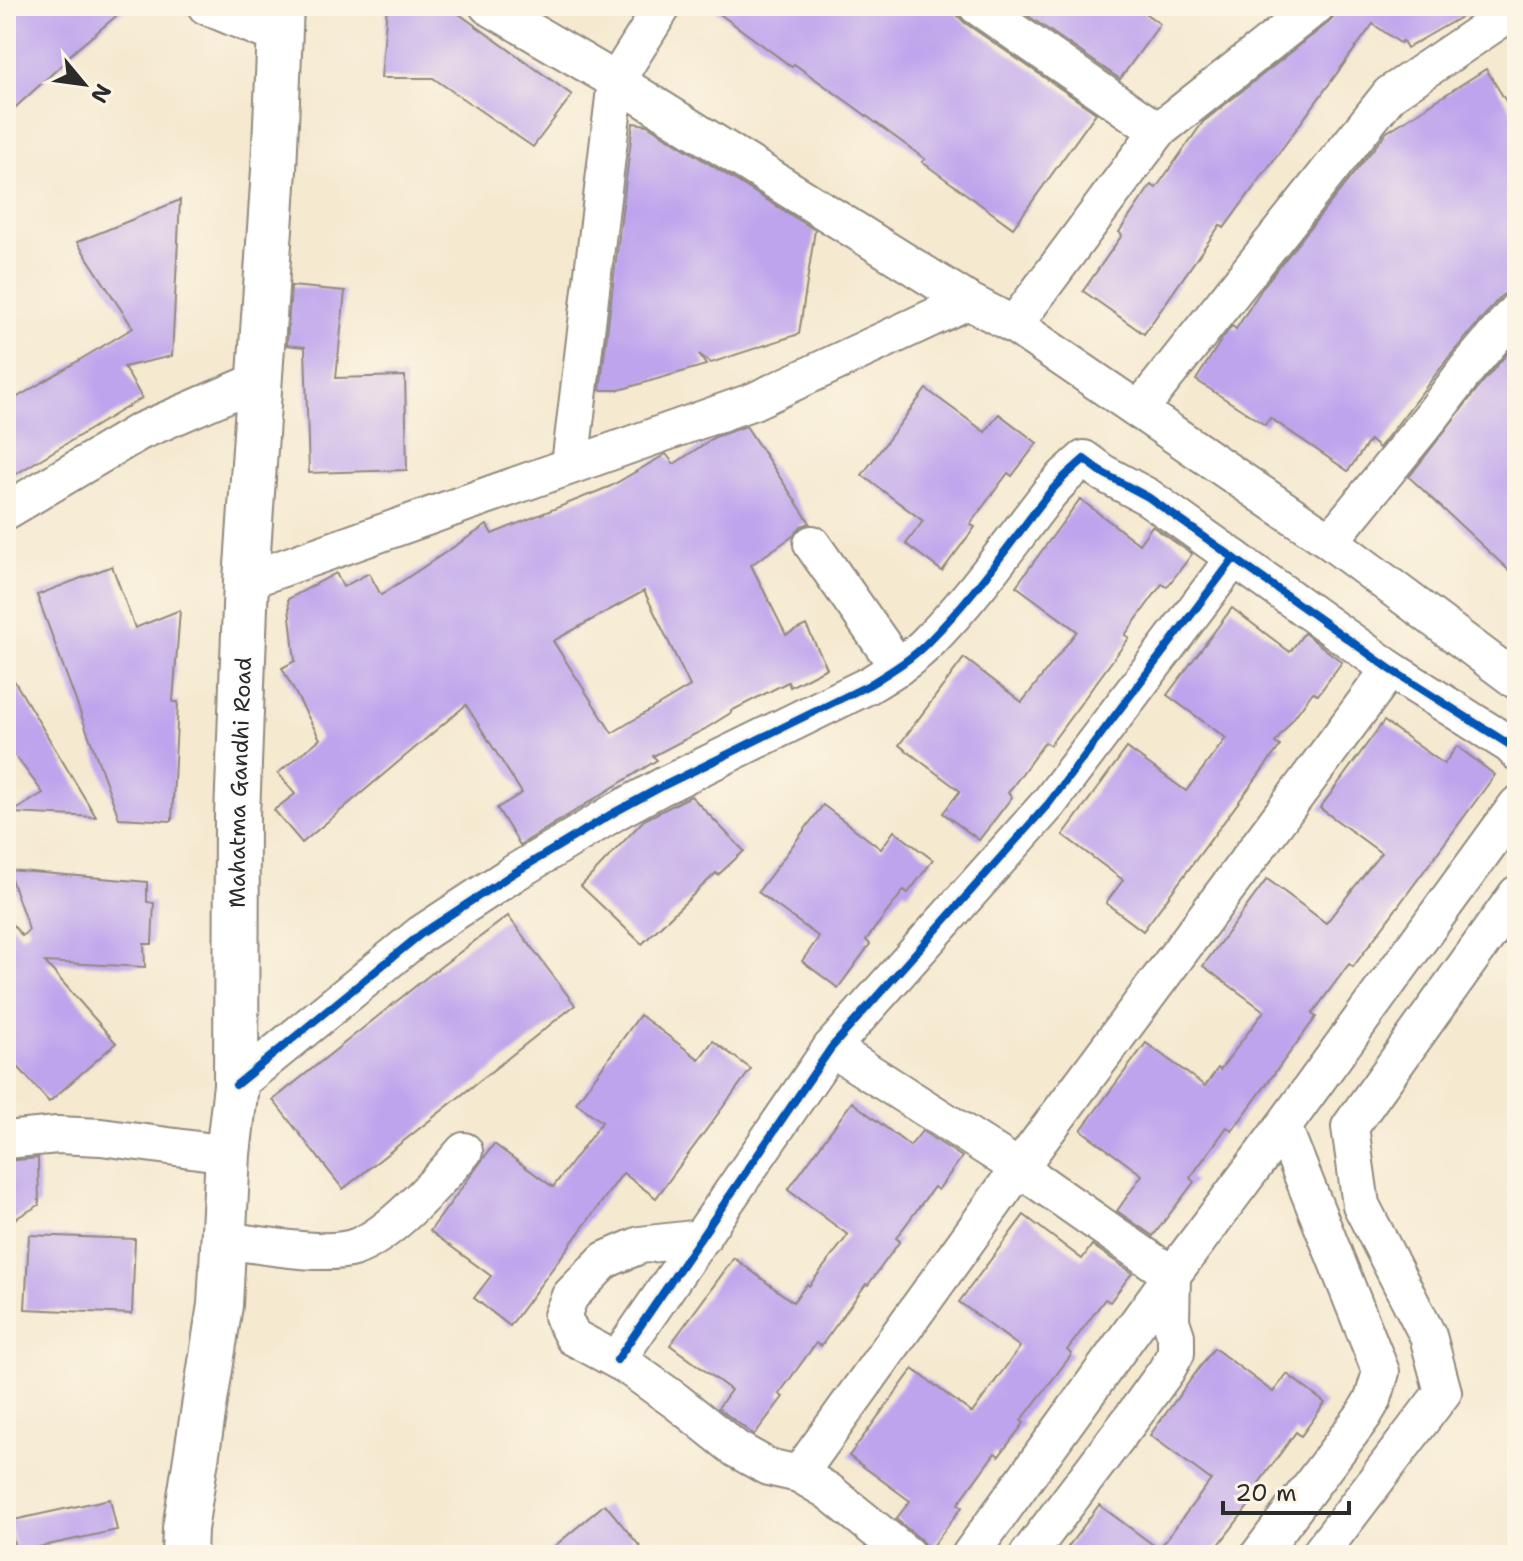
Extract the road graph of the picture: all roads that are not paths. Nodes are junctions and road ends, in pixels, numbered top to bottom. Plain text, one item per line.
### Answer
1 (206, 6) edge
2 (488, 6) edge
3 (663, 6) edge
4 (977, 6) edge
5 (1316, 6) edge
6 (1517, 8) edge
7 (280, 21) edge
8 (616, 81) junction
9 (1158, 131) junction
10 (968, 301) junction
11 (1516, 315) edge
12 (1014, 325) junction
13 (260, 380) junction
14 (1139, 410) junction
15 (570, 465) junction
16 (6, 511) edge
17 (1330, 541) junction
18 (812, 544) dead end
19 (1234, 558) junction
20 (246, 581) junction
21 (898, 667) junction
22 (1390, 669) junction
23 (1517, 681) edge
24 (1517, 752) edge
25 (1517, 805) edge
26 (1517, 894) edge
27 (831, 1048) junction
28 (236, 1085) junction
29 (1283, 1127) junction
30 (6, 1140) edge
31 (464, 1151) dead end
32 (228, 1154) junction
33 (1019, 1168) junction
34 (702, 1238) junction
35 (223, 1240) junction
36 (1172, 1275) junction
37 (617, 1360) junction
38 (799, 1474) junction
39 (184, 1555) edge
40 (907, 1555) edge
41 (970, 1555) edge
42 (1028, 1555) edge
43 (1259, 1555) edge
44 (1319, 1555) edge

1 - 7 street
2 - 8 street
3 - 8 street
4 - 9 street
5 - 9 street
6 - 14 street
7 - 13 main road, Mahatma Gandhi Road
8 - 10 street
8 - 15 street
9 - 12 street
10 - 12 street
10 - 15 street
11 - 17 street
12 - 14 street
13 - 16 street
13 - 20 main road, Mahatma Gandhi Road
14 - 17 street
15 - 20 street
17 - 23 street
18 - 21 street
19 - 21 street
19 - 22 street
19 - 27 street
20 - 28 main road, Mahatma Gandhi Road
21 - 28 street
22 - 24 street
22 - 33 street
25 - 29 street
26 - 44 street
27 - 33 street
27 - 34 street
28 - 32 main road, Mahatma Gandhi Road
29 - 36 street
29 - 43 street
30 - 32 street
31 - 35 street
32 - 35 main road, Mahatma Gandhi Road
33 - 36 street
33 - 38 street
34 - 37 street
34 - 37 street
35 - 39 main road, Mahatma Gandhi Road
36 - 41 street
36 - 42 street
37 - 38 street
38 - 40 street

